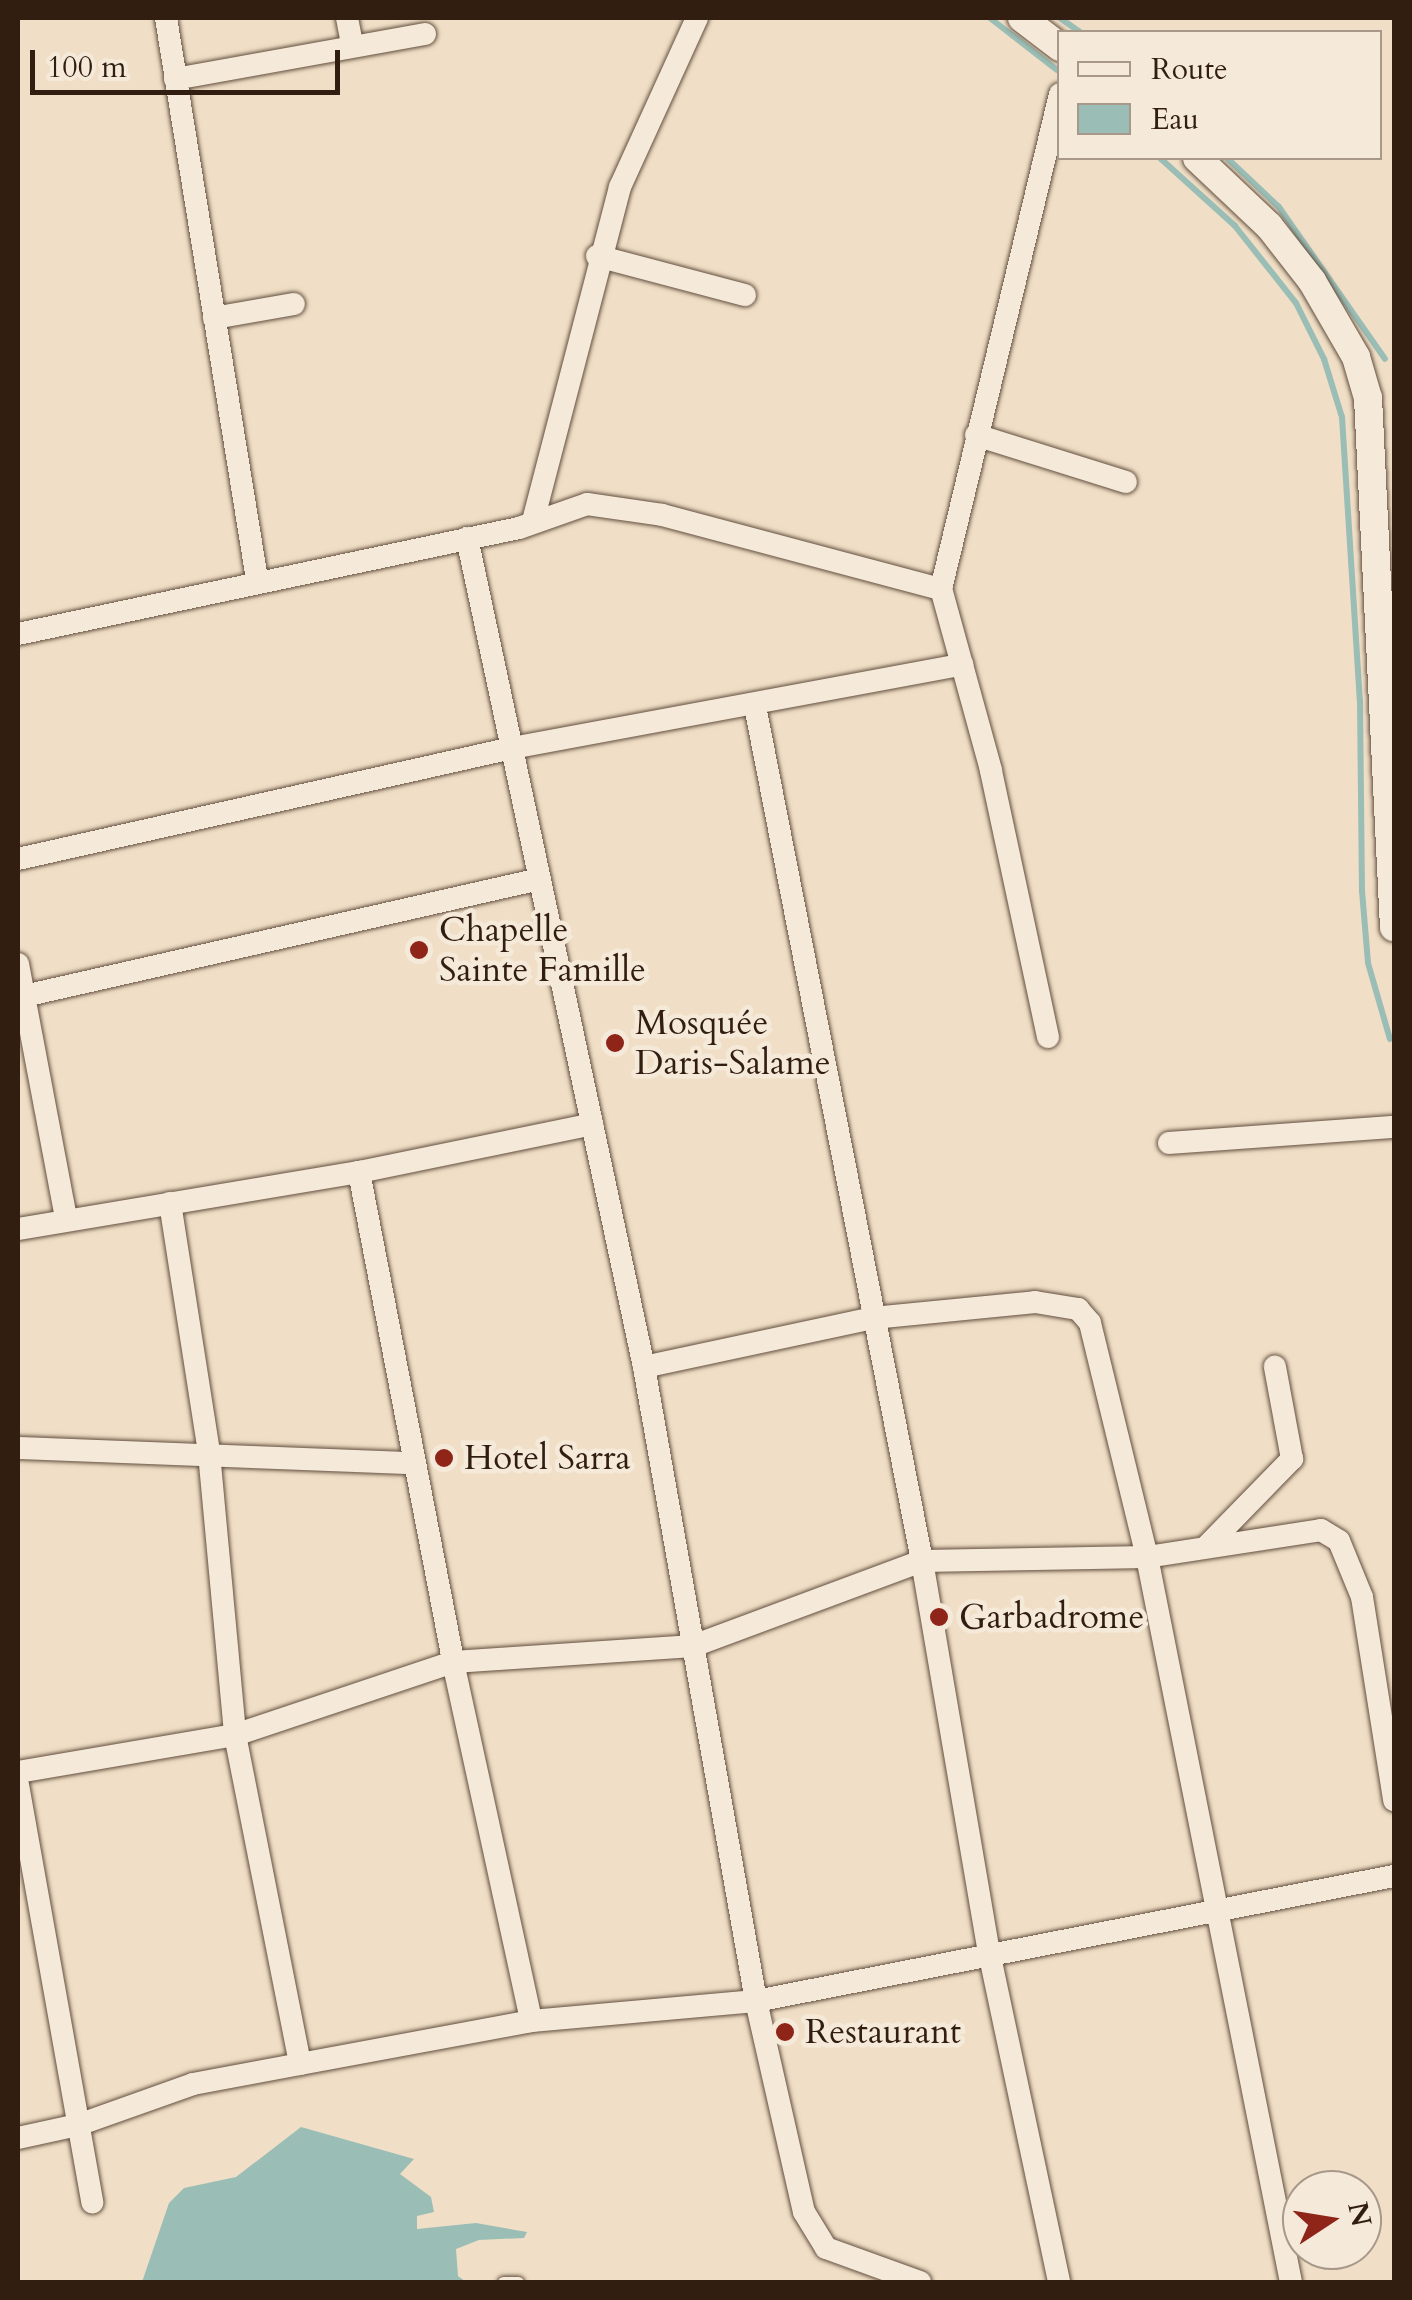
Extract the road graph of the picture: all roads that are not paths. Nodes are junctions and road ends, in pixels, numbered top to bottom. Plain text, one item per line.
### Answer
1 (166, 18) edge
2 (347, 18) edge
3 (697, 18) edge
4 (1022, 18) edge
5 (424, 34) dead end
6 (352, 44) junction
7 (1057, 44) edge
8 (175, 78) junction
9 (1057, 106) edge
10 (1199, 160) edge
11 (597, 256) junction
12 (745, 295) dead end
13 (294, 304) dead end
14 (214, 318) junction
15 (976, 435) junction
16 (1126, 482) dead end
17 (534, 522) junction
18 (467, 538) junction
19 (257, 579) junction
20 (941, 590) junction
21 (18, 634) edge
22 (962, 665) junction
23 (755, 706) junction
24 (512, 748) junction
25 (18, 855) edge
26 (540, 880) junction
27 (1394, 927) edge
28 (18, 964) edge
29 (24, 996) junction
30 (1048, 1037) dead end
31 (592, 1124) junction
32 (1394, 1127) edge
33 (1169, 1144) dead end
34 (360, 1172) junction
35 (170, 1203) junction
36 (66, 1219) junction
37 (18, 1229) edge
38 (873, 1318) junction
39 (644, 1367) junction
40 (1275, 1368) dead end
41 (18, 1448) edge
42 (209, 1454) junction
43 (415, 1463) junction
44 (1206, 1546) junction
45 (1147, 1557) junction
46 (922, 1561) junction
47 (693, 1646) junction
48 (453, 1662) junction
49 (235, 1736) junction
50 (18, 1772) edge
51 (18, 1785) edge
52 (1394, 1800) edge
53 (1394, 1876) edge
54 (1217, 1908) junction
55 (988, 1952) junction
56 (756, 2001) junction
57 (531, 2020) junction
58 (300, 2064) junction
59 (78, 2125) junction
60 (18, 2138) edge
61 (92, 2202) dead end
62 (503, 2282) edge
63 (518, 2282) edge
64 (920, 2282) edge
65 (1059, 2282) edge
66 (1291, 2282) edge

1 - 8 street
2 - 6 street
3 - 11 street
4 - 7 street
5 - 6 street
6 - 8 street
8 - 14 street
9 - 15 street
10 - 27 street
11 - 12 street
11 - 17 street
13 - 14 street
14 - 19 street
15 - 16 street
15 - 20 street
17 - 18 street
17 - 20 street
18 - 19 street
18 - 24 street
19 - 21 street
20 - 22 street
22 - 23 street
22 - 30 street
23 - 24 street
23 - 38 street
24 - 25 street
24 - 26 street
26 - 29 street
26 - 31 street
28 - 29 street
29 - 36 street
31 - 34 street
31 - 39 street
32 - 33 street
34 - 35 street
34 - 43 street
35 - 36 street
35 - 42 street
36 - 37 street
38 - 39 street
38 - 45 street
38 - 46 street
39 - 47 street
40 - 44 street
41 - 42 street
42 - 43 street
42 - 49 street
43 - 48 street
44 - 45 street
44 - 52 street
45 - 46 street
45 - 54 street
46 - 47 street
46 - 55 street
47 - 48 street
47 - 56 street
48 - 49 street
48 - 57 street
49 - 50 street
49 - 58 street
51 - 59 street
53 - 54 street
54 - 55 street
54 - 66 street
55 - 56 street
55 - 65 street
56 - 57 street
56 - 64 street
57 - 58 street
58 - 59 street
59 - 60 street
59 - 61 street
62 - 63 lane

